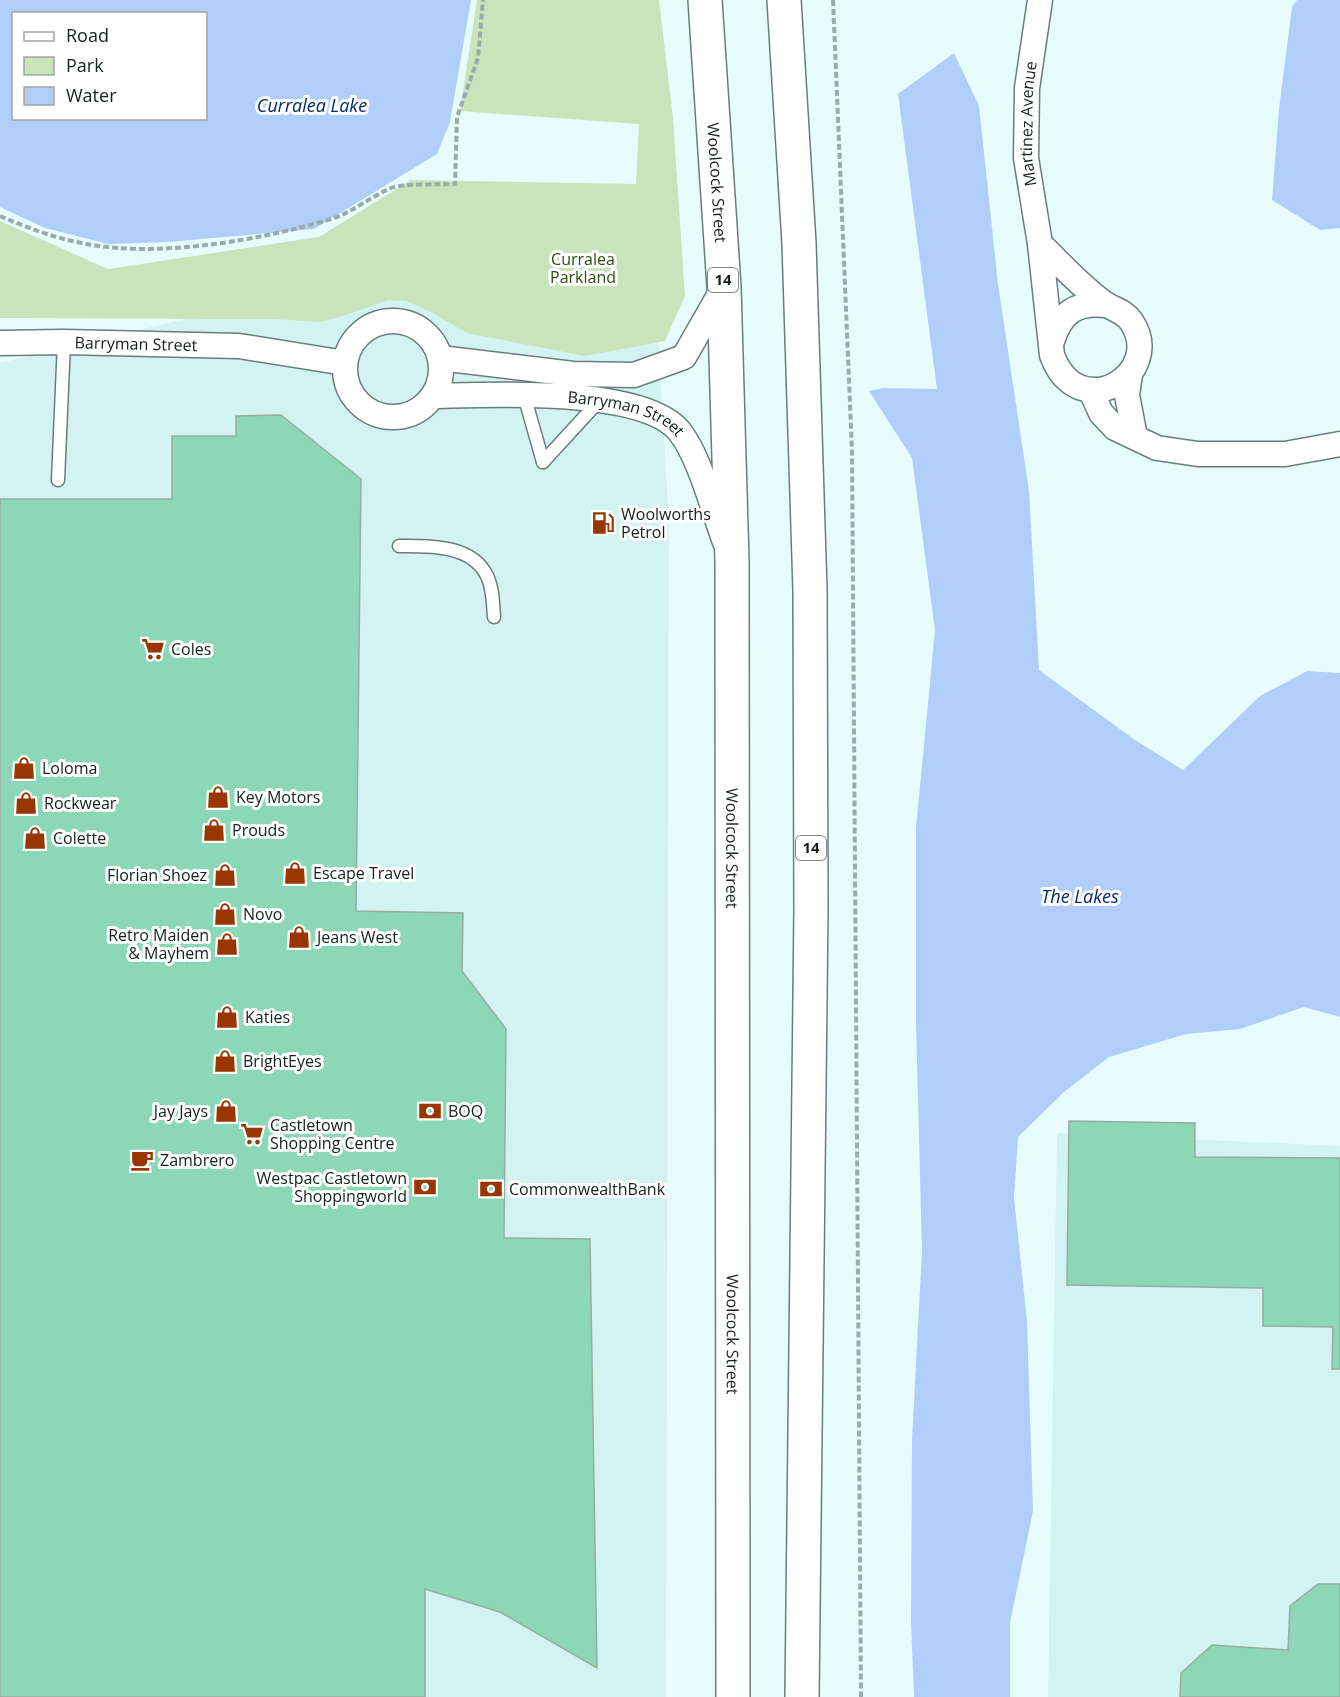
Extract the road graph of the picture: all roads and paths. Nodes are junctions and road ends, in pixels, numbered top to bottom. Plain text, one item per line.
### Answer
1 (483, 0) edge
2 (705, 0) edge
3 (784, 0) edge
4 (833, 0) edge
5 (1040, 0) edge
6 (0, 216) edge
7 (1040, 244) junction
8 (724, 287) junction
9 (1106, 304) junction
10 (1052, 341) junction
11 (64, 342) junction
12 (0, 343) edge
13 (440, 358) junction
14 (345, 363) junction
15 (1130, 374) junction
16 (1091, 391) junction
17 (524, 395) junction
18 (433, 396) junction
19 (600, 400) junction
20 (1135, 437) junction
21 (1340, 444) edge
22 (58, 480) dead end
23 (399, 546) dead end
24 (732, 561) junction
25 (494, 617) dead end
26 (802, 1603) junction
27 (732, 1697) edge
28 (802, 1697) edge
29 (815, 1697) edge
30 (861, 1697) edge

1 - 6 path
2 - 8 main road, Woolcock Street / 14
3 - 26 main road, 14
4 - 30 path
5 - 7 street, Martinez Avenue
7 - 9 street
7 - 10 street, Martinez Avenue
8 - 13 street, Barryman Street
8 - 24 main road, Woolcock Street / 14
9 - 10 street
9 - 15 street
10 - 16 street, Martinez Avenue
11 - 12 street, Barryman Street
11 - 14 street, Barryman Street
11 - 22 lane
13 - 14 street
13 - 18 street
14 - 18 street
15 - 16 street
15 - 20 street
16 - 20 street
17 - 18 street, Barryman Street
17 - 19 street, Barryman Street
17 - 19 lane
19 - 24 street, Barryman Street
20 - 21 street
23 - 25 lane
24 - 27 main road, Woolcock Street / 14
26 - 28 main road, 14
26 - 29 main road

